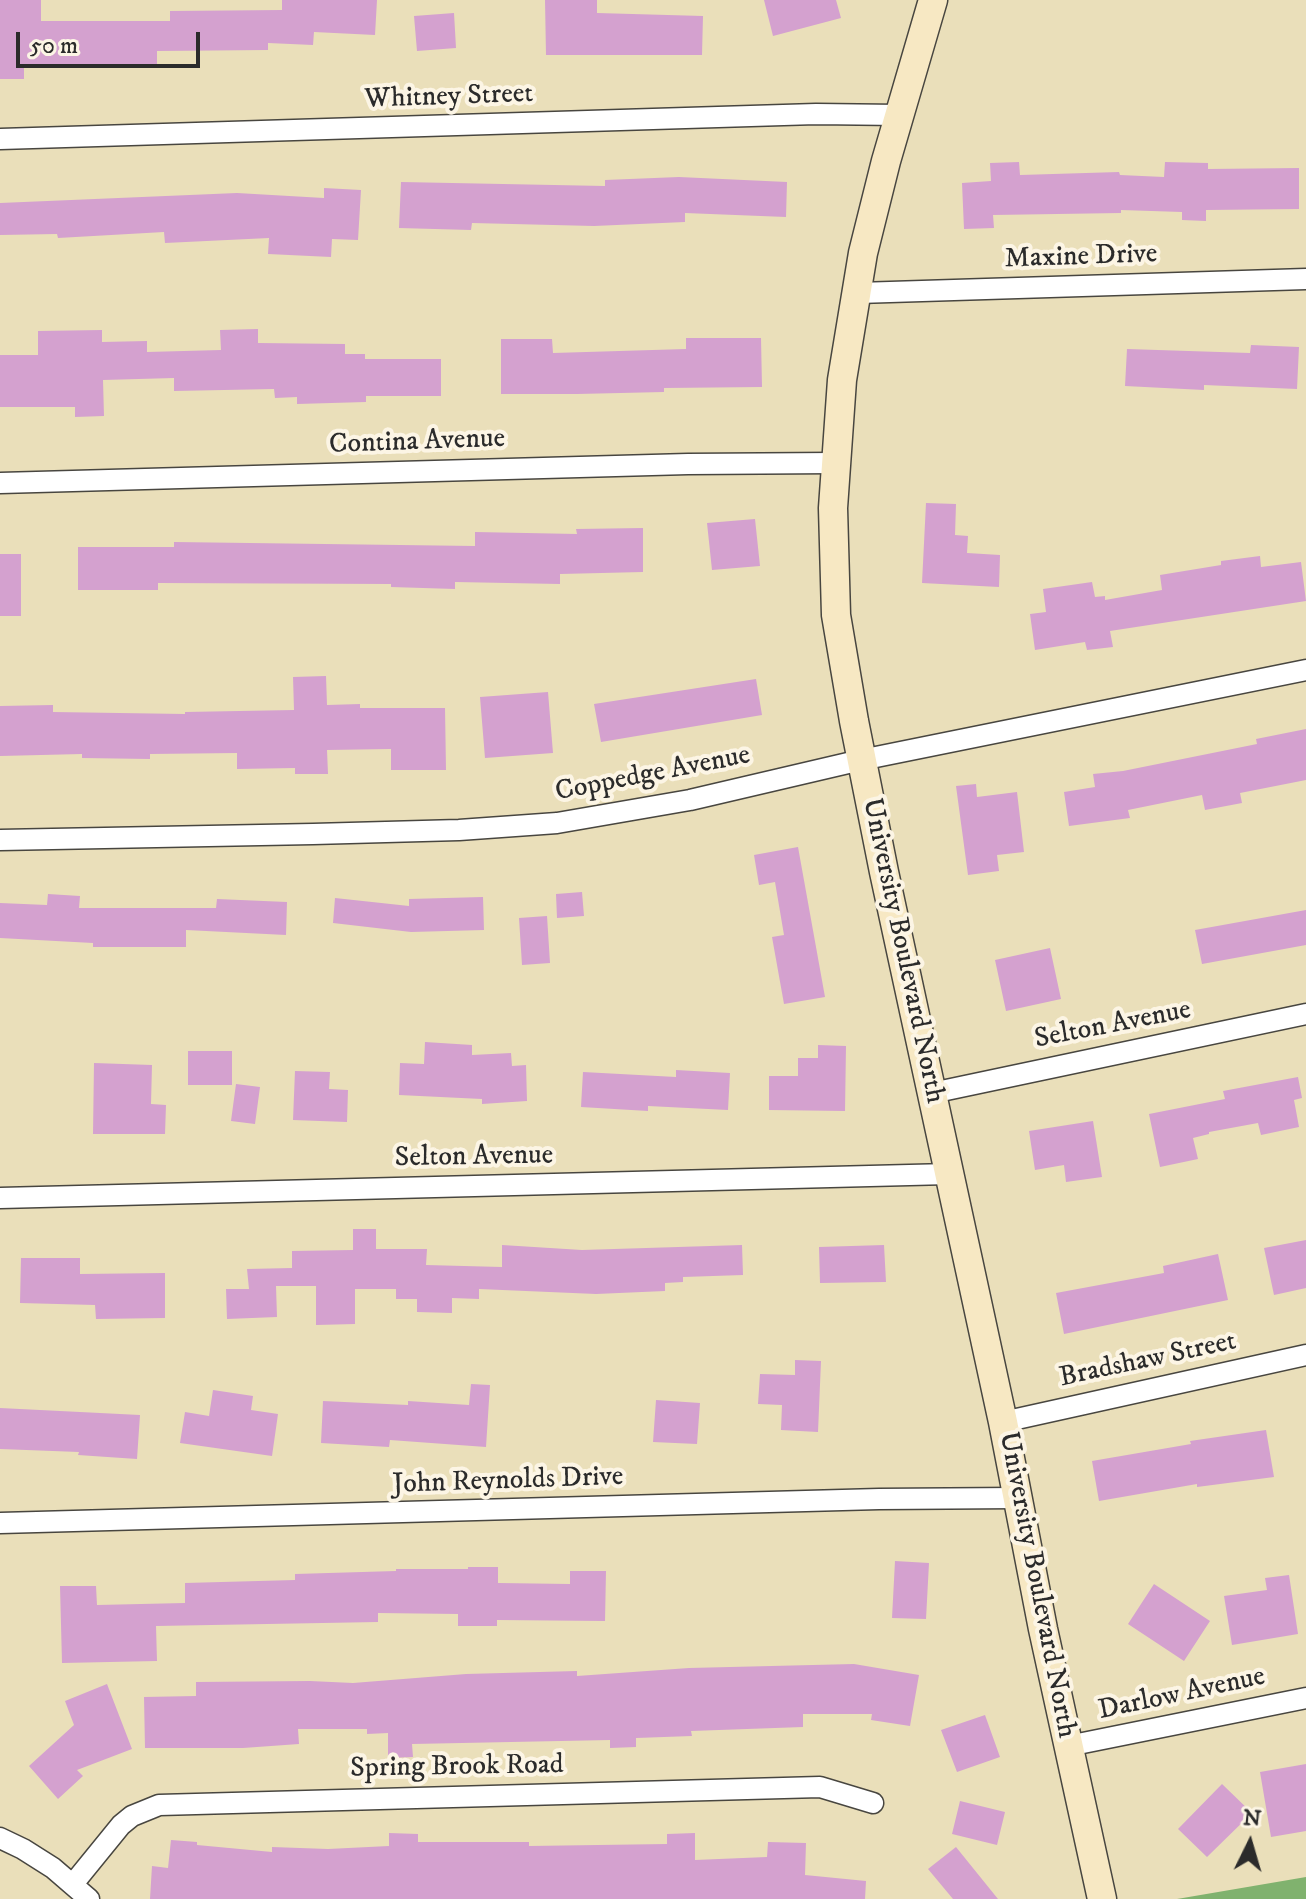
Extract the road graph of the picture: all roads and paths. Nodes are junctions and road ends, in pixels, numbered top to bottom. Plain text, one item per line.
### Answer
1 (933, 0) edge
2 (900, 115) junction
3 (0, 139) edge
4 (1306, 279) edge
5 (858, 293) junction
6 (835, 463) junction
7 (0, 483) edge
8 (1306, 670) edge
9 (861, 760) junction
10 (0, 840) edge
11 (1306, 1014) edge
12 (932, 1093) junction
13 (949, 1174) junction
14 (0, 1198) edge
15 (1306, 1355) edge
16 (1003, 1422) junction
17 (1017, 1498) junction
18 (0, 1523) edge
19 (1306, 1698) edge
20 (1068, 1746) junction
21 (873, 1803) dead end
22 (0, 1838) edge
23 (73, 1884) junction
24 (89, 1899) edge
25 (1102, 1899) edge

1 - 2 street, University Boulevard North
2 - 3 street, Whitney Street
2 - 5 street, University Boulevard North
4 - 5 street, Maxine Drive
5 - 6 street, University Boulevard North
6 - 7 street, Contina Avenue
6 - 9 street, University Boulevard North
8 - 9 street, Coppedge Avenue
9 - 10 street, Coppedge Avenue
9 - 12 street, University Boulevard North
11 - 12 street, Selton Avenue
12 - 13 street, University Boulevard North
13 - 14 street, Selton Avenue
13 - 16 street, University Boulevard North
15 - 16 street, Bradshaw Street
16 - 17 street, University Boulevard North
17 - 18 street, John Reynolds Drive
17 - 20 street, University Boulevard North
19 - 20 street, Darlow Avenue
20 - 25 street, University Boulevard North
21 - 23 street, Spring Brook Road
22 - 23 street
23 - 24 street

